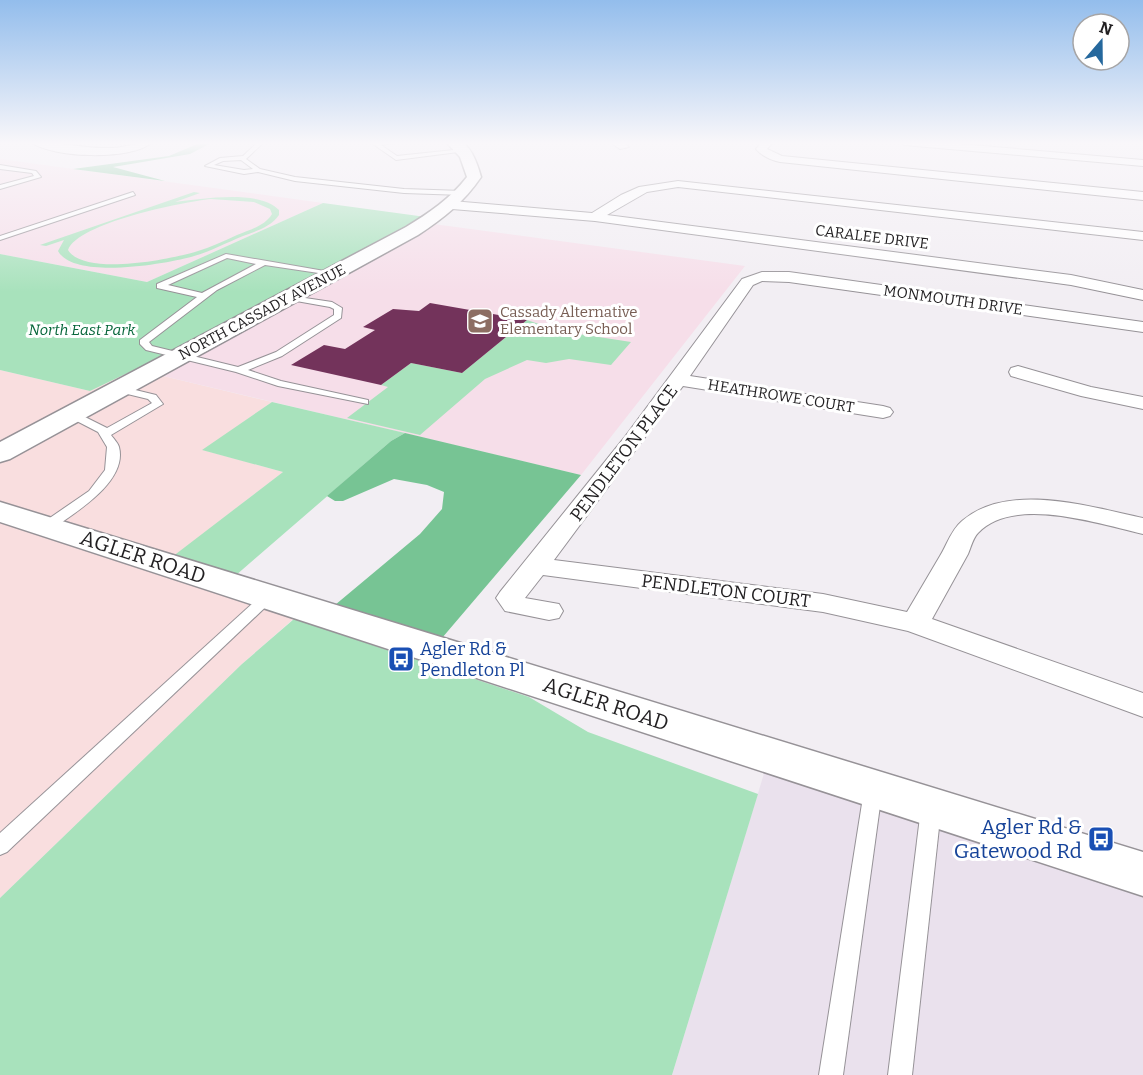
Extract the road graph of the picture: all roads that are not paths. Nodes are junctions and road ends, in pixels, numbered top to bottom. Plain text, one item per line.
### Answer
1 (400, 192) edge
2 (462, 192) edge
3 (632, 192) edge
4 (753, 192) edge
5 (1105, 192) edge
6 (133, 194) dead end
7 (1143, 196) edge
8 (457, 199) junction
9 (595, 217) junction
10 (1143, 236) edge
11 (0, 238) edge
12 (264, 263) junction
13 (332, 273) junction
14 (762, 276) joint
15 (1143, 295) edge
16 (205, 296) junction
17 (288, 297) junction
18 (1143, 327) edge
19 (179, 356) junction
20 (239, 370) junction
21 (1018, 372) dead end
22 (680, 380) junction
23 (119, 389) junction
24 (364, 402) dead end
25 (1143, 403) edge
26 (883, 412) dead end
27 (71, 414) junction
28 (105, 434) junction
29 (0, 453) edge
30 (0, 512) edge
31 (46, 526) junction
32 (1143, 526) edge
33 (536, 566) junction
34 (268, 597) junction
35 (549, 611) dead end
36 (915, 622) junction
37 (1143, 705) edge
38 (874, 789) junction
39 (931, 807) junction
40 (0, 846) edge
41 (1143, 874) edge
42 (831, 1075) edge
43 (900, 1075) edge

1 - 8 lane
2 - 8 main road
3 - 9 street
4 - 10 street
5 - 7 street
6 - 11 lane
8 - 9 street, CARALEE DRIVE
8 - 13 main road, NORTH CASSADY AVENUE
9 - 15 street, CARALEE DRIVE
12 - 13 lane
12 - 16 lane
12 - 16 lane
13 - 17 main road, NORTH CASSADY AVENUE
14 - 18 street, MONMOUTH DRIVE
14 - 22 street, PENDLETON PLACE
16 - 19 lane
17 - 19 main road, NORTH CASSADY AVENUE
17 - 20 lane
19 - 20 lane
19 - 23 main road, NORTH CASSADY AVENUE
20 - 24 lane
21 - 25 street
22 - 26 street, HEATHROWE COURT
22 - 33 street, PENDLETON PLACE
23 - 27 main road, NORTH CASSADY AVENUE
23 - 28 lane
27 - 28 lane
27 - 29 main road, NORTH CASSADY AVENUE
28 - 31 lane
30 - 31 main road, AGLER ROAD
31 - 34 main road, AGLER ROAD
32 - 36 street
33 - 35 street, PENDLETON PLACE
33 - 36 street, PENDLETON COURT
34 - 38 main road, AGLER ROAD
34 - 40 lane
36 - 37 street, PENDLETON COURT
38 - 39 main road, AGLER ROAD
38 - 42 lane
39 - 41 main road, AGLER ROAD
39 - 43 lane

